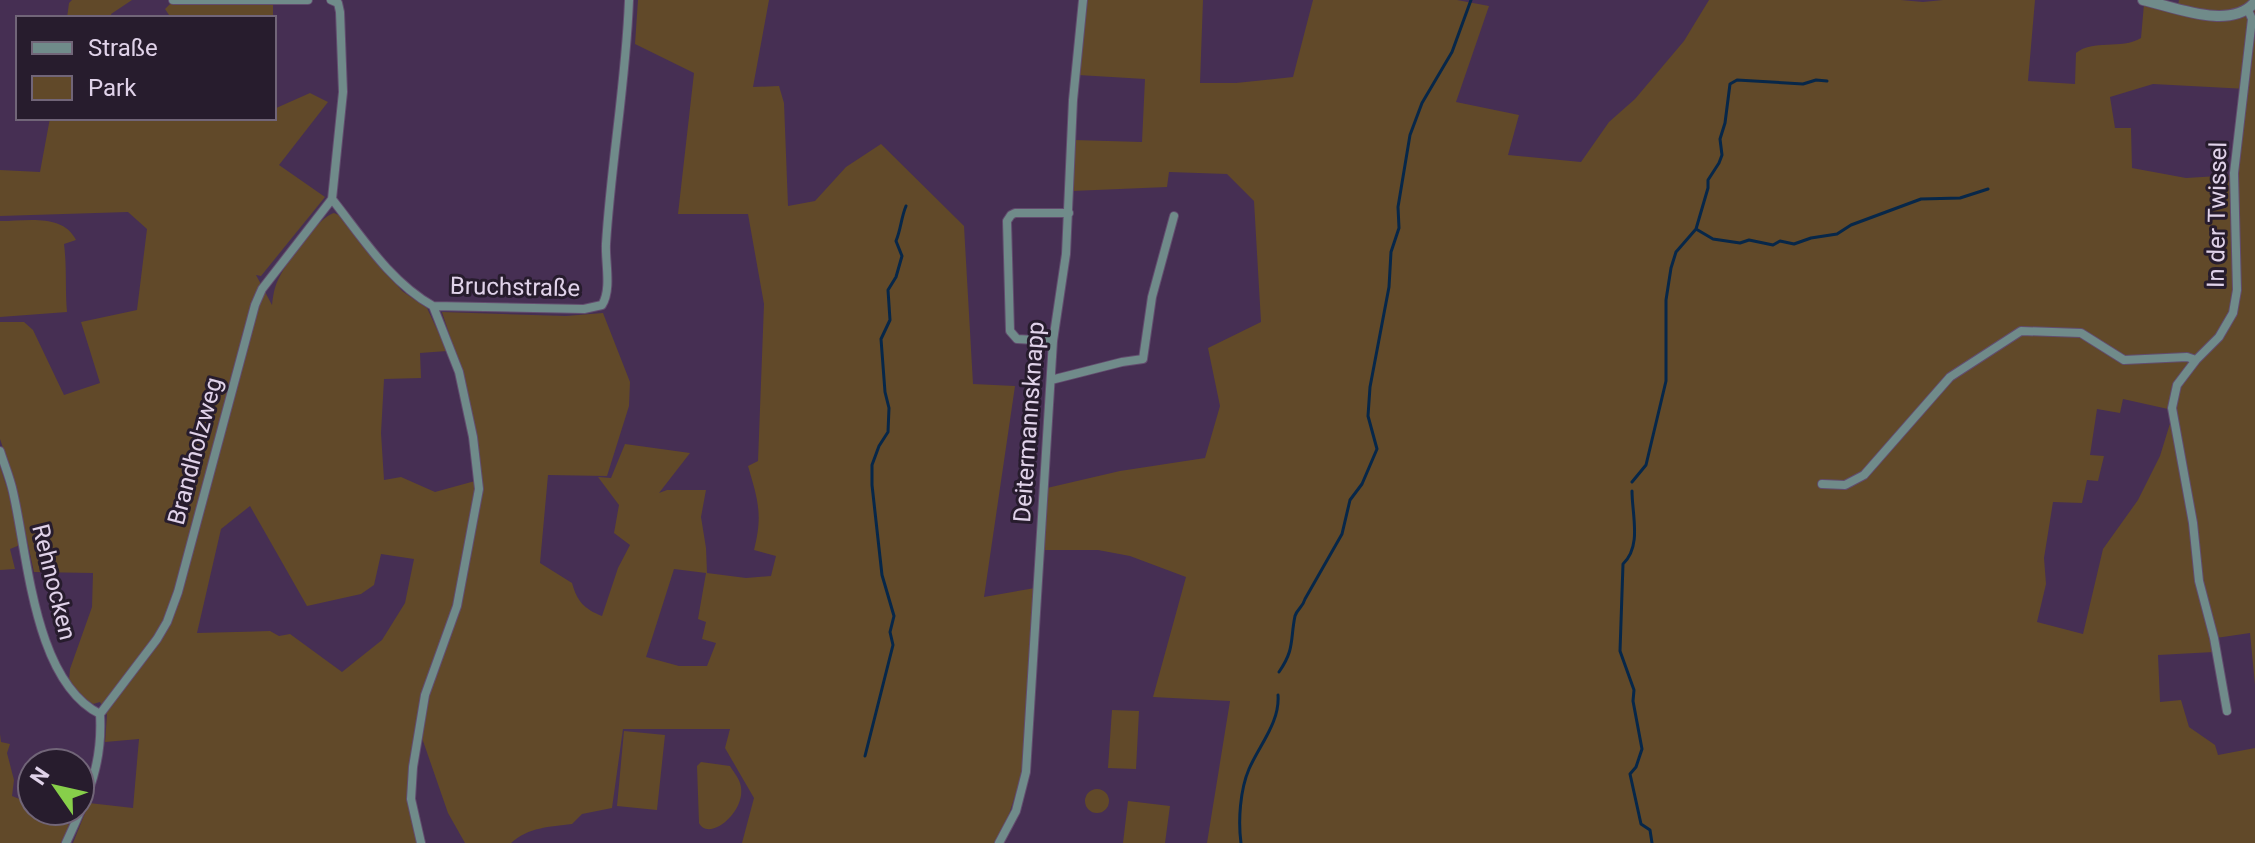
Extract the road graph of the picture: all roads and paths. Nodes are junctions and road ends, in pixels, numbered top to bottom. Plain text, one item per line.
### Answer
1 (173, 0) edge
2 (308, 0) edge
3 (331, 0) edge
4 (629, 0) edge
5 (1083, 0) edge
6 (2143, 0) edge
7 (2252, 6) edge
8 (332, 199) junction
9 (1069, 213) junction
10 (1174, 216) dead end
11 (433, 306) junction
12 (1053, 341) junction
13 (2196, 360) junction
14 (1051, 380) junction
15 (0, 451) edge
16 (1822, 484) dead end
17 (2227, 711) dead end
18 (100, 714) junction
19 (66, 843) edge
20 (421, 843) edge
21 (999, 843) edge

1 - 2 street
3 - 8 street
4 - 11 street, Bruchstraße
5 - 9 street, Deitermannsknapp
6 - 7 street
7 - 13 street, In der Twissel
8 - 11 street
8 - 18 street, Brandholzweg
9 - 12 street, Deitermannsknapp
9 - 12 street
10 - 14 street
11 - 20 street, Bruchstraße
12 - 14 street, Deitermannsknapp
13 - 16 street
13 - 17 street, In der Twissel
14 - 21 street, Deitermannsknapp
15 - 18 street, Rehnocken
18 - 19 street

